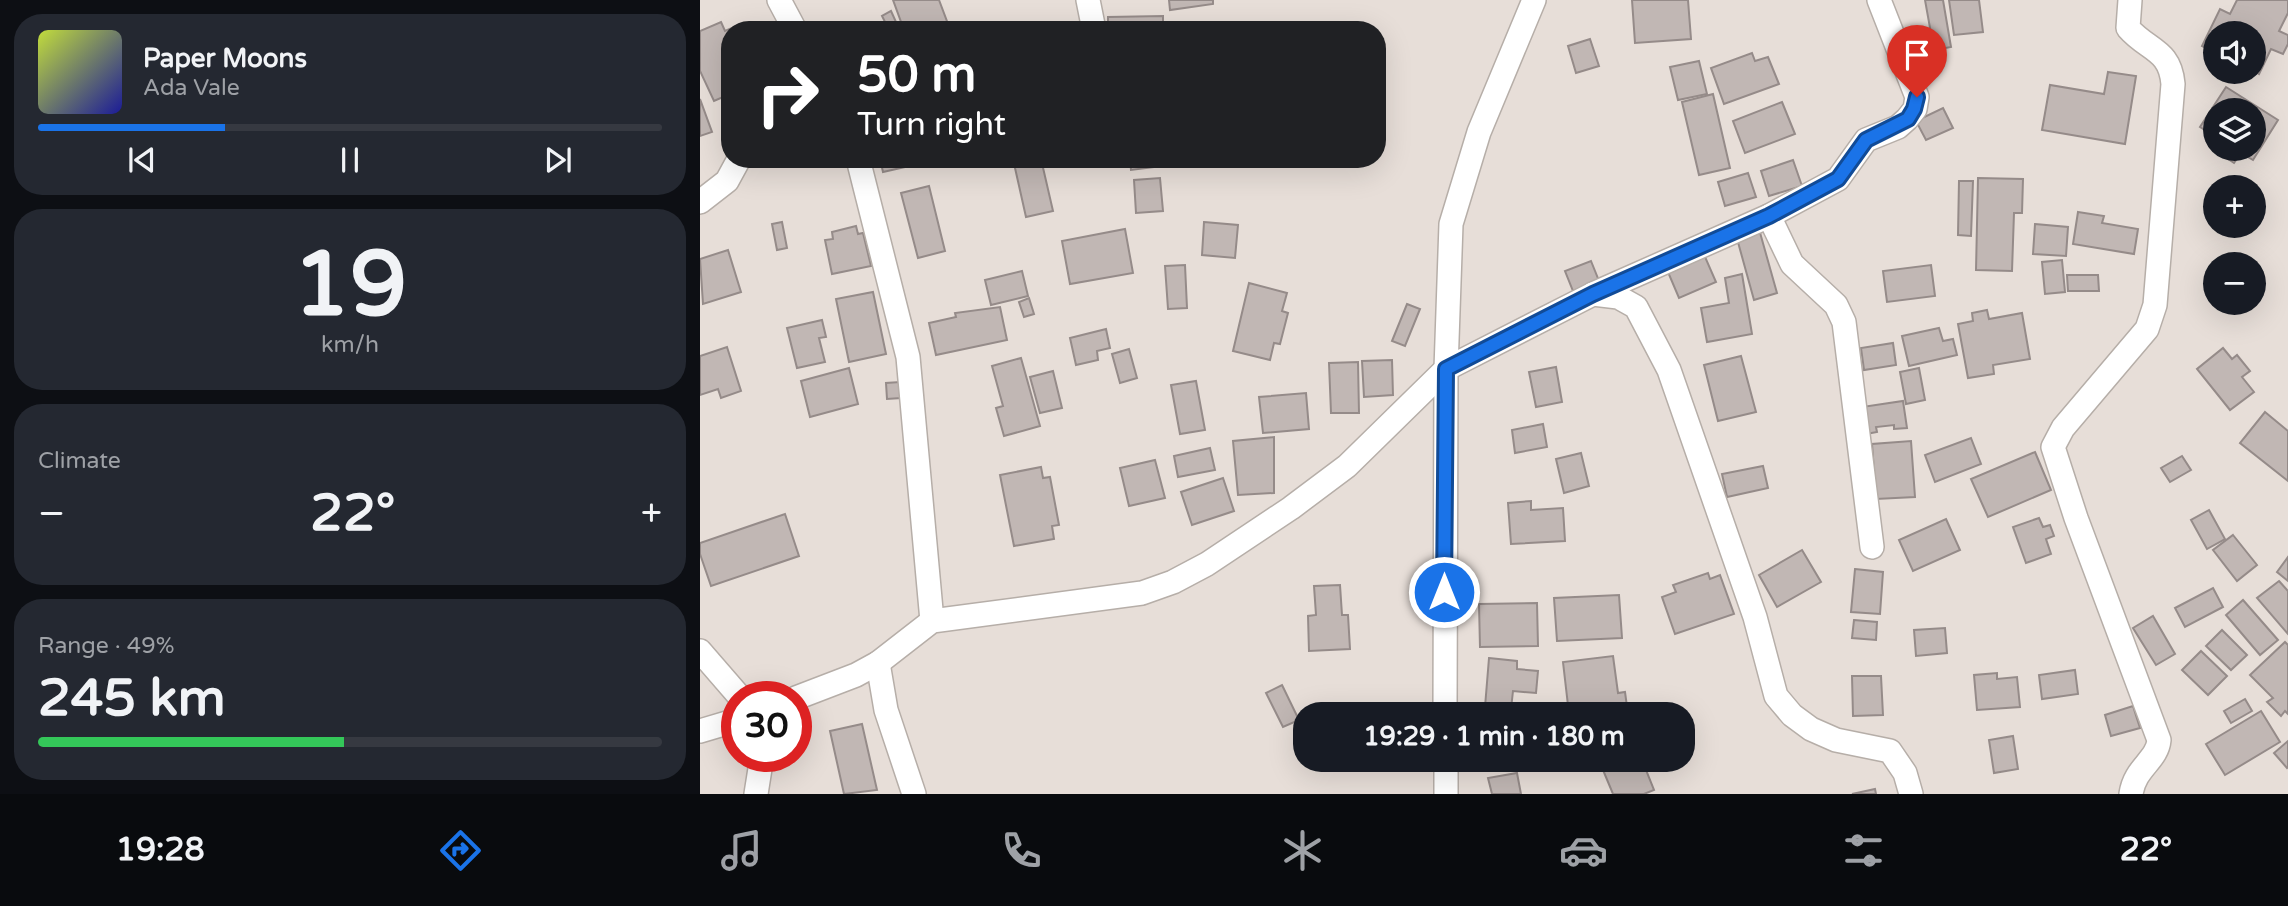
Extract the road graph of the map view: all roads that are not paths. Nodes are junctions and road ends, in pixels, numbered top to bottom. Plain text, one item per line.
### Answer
1 (779, 0) edge
2 (1088, 0) edge
3 (1534, 0) edge
4 (1880, 0) edge
5 (2130, 0) edge
6 (791, 21) edge
7 (1092, 21) edge
8 (734, 168) edge
9 (860, 168) edge
10 (700, 202) edge
11 (1769, 216) junction
12 (1593, 294) junction
13 (1446, 369) junction
14 (1872, 547) dead end
15 (932, 621) junction
16 (700, 650) edge
17 (878, 663) junction
18 (726, 681) edge
19 (812, 693) edge
20 (1445, 702) edge
21 (721, 725) edge
22 (700, 732) edge
23 (759, 772) edge
24 (1446, 772) edge
25 (756, 794) edge
26 (914, 794) edge
27 (1446, 794) edge
28 (1911, 794) edge
29 (2131, 794) edge

1 - 6 street
2 - 7 street
3 - 13 street
4 - 11 street
5 - 29 street
8 - 10 street
9 - 15 street
11 - 12 street
11 - 14 street
12 - 13 street
12 - 28 street
13 - 15 street
13 - 20 street
15 - 17 street
16 - 18 street
17 - 19 street
17 - 26 street
21 - 22 street
23 - 25 street
24 - 27 street

